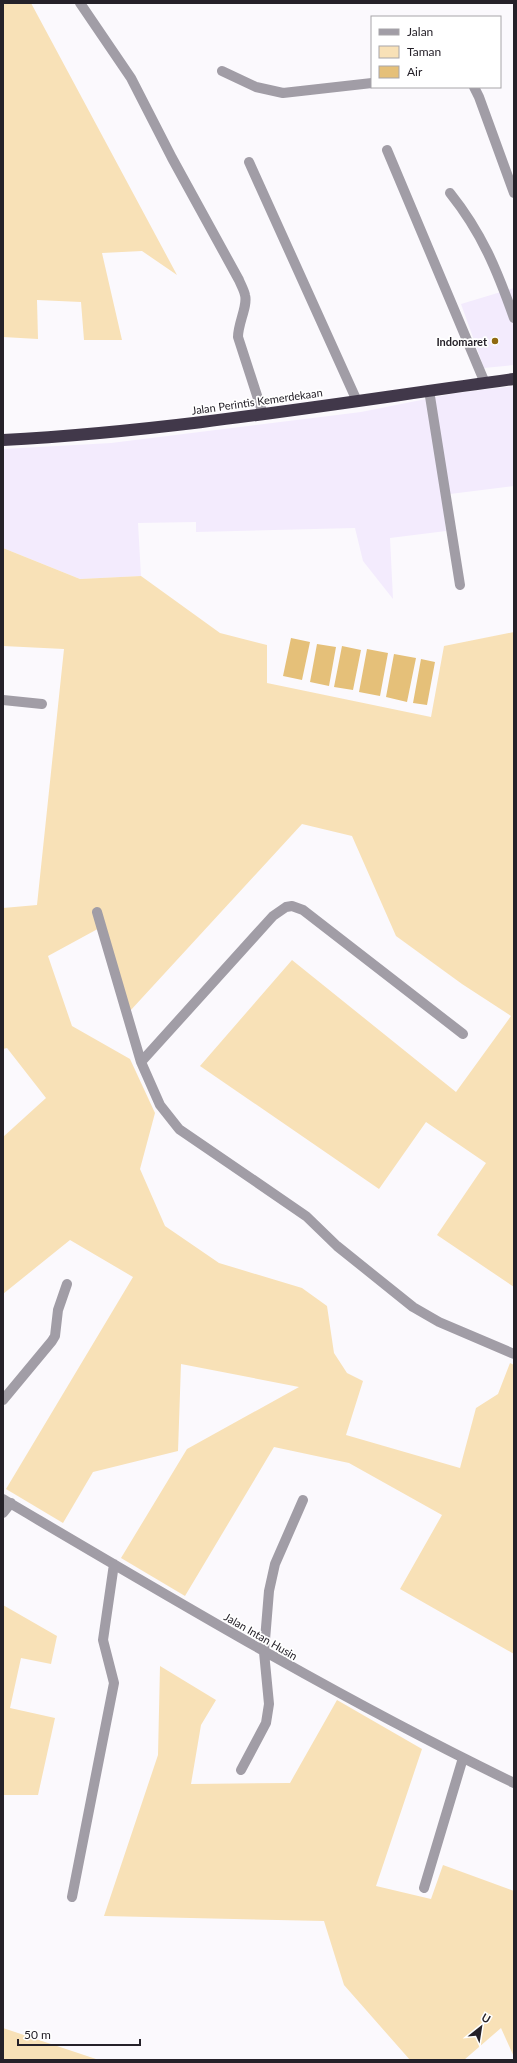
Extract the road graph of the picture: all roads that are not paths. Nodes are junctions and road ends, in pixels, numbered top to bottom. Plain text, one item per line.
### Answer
1 (80, 3) edge
2 (222, 71) dead end
3 (371, 83) edge
4 (474, 88) edge
5 (387, 150) dead end
6 (249, 162) dead end
7 (450, 193) dead end
8 (514, 193) edge
9 (514, 318) edge
10 (514, 379) edge
11 (485, 383) junction
12 (429, 390) junction
13 (357, 401) junction
14 (263, 414) junction
15 (3, 440) edge
16 (460, 585) dead end
17 (3, 700) edge
18 (42, 704) dead end
19 (97, 912) dead end
20 (463, 1034) dead end
21 (141, 1062) junction
22 (67, 1284) dead end
23 (514, 1354) edge
24 (3, 1400) edge
25 (303, 1500) dead end
26 (7, 1501) edge
27 (3, 1513) edge
28 (114, 1564) junction
29 (264, 1652) junction
30 (463, 1758) junction
31 (241, 1770) dead end
32 (514, 1783) edge
33 (424, 1888) dead end
34 (72, 1897) dead end

1 - 14 street
2 - 3 street
4 - 8 street
5 - 11 street
6 - 13 street
7 - 9 street
10 - 11 highway, Jalan Perintis Kemerdekaan
11 - 12 highway, Jalan Perintis Kemerdekaan
12 - 13 highway, Jalan Perintis Kemerdekaan
12 - 16 street
13 - 14 highway, Jalan Perintis Kemerdekaan
14 - 15 highway, Jalan Perintis Kemerdekaan
17 - 18 street
19 - 21 street
20 - 21 street
21 - 23 street
22 - 24 street
25 - 29 street
26 - 27 street
26 - 28 street, Jalan Intan Husin
28 - 29 street, Jalan Intan Husin
28 - 34 street
29 - 30 street, Jalan Intan Husin
29 - 31 street
30 - 32 street, Jalan Intan Husin
30 - 33 street

